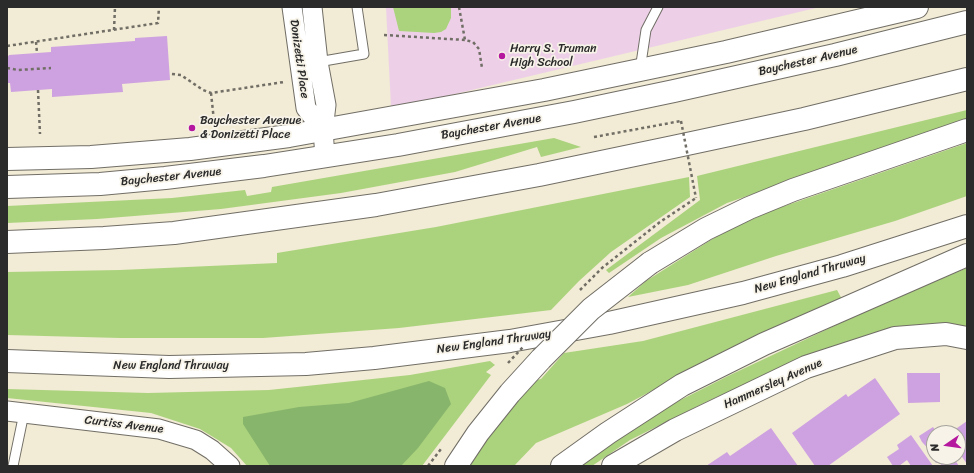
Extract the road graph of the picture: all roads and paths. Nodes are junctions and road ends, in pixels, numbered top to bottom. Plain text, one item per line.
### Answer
1 (115, 7) edge
2 (159, 7) edge
3 (292, 7) edge
4 (312, 7) edge
5 (357, 7) edge
6 (459, 7) edge
7 (658, 7) edge
8 (917, 7) edge
9 (967, 22) edge
10 (114, 30) junction
11 (384, 35) dead end
12 (465, 40) junction
13 (36, 42) junction
14 (7, 46) edge
15 (37, 53) dead end
16 (318, 62) junction
17 (7, 68) edge
18 (51, 68) dead end
19 (482, 68) dead end
20 (640, 70) junction
21 (172, 74) dead end
22 (967, 79) edge
23 (286, 82) dead end
24 (38, 90) dead end
25 (211, 93) junction
26 (214, 121) dead end
27 (323, 130) junction
28 (967, 130) edge
29 (40, 134) dead end
30 (594, 137) dead end
31 (325, 157) junction
32 (7, 160) edge
33 (7, 187) edge
34 (967, 226) edge
35 (7, 242) edge
36 (967, 254) edge
37 (576, 294) dead end
38 (967, 338) edge
39 (7, 361) edge
40 (16, 412) edge
41 (13, 466) edge
42 (230, 466) edge
43 (456, 466) edge
44 (562, 466) edge
45 (613, 466) edge

1 - 10 path
2 - 10 path
3 - 27 street, Donizetti Place
4 - 16 street, Donizetti Place
5 - 16 lane
6 - 12 path
7 - 20 lane
8 - 20 main road
9 - 31 main road, Baychester Avenue
10 - 13 path
11 - 12 path
12 - 19 path
13 - 14 path
13 - 15 path
16 - 27 street, Donizetti Place
17 - 18 path
20 - 27 main road
21 - 25 path
22 - 35 main road
23 - 25 path
24 - 29 path
25 - 26 path
27 - 31 street, Donizetti Place
27 - 32 main road
28 - 43 main road, bridge
30 - 37 path, bridge
31 - 33 main road, Baychester Avenue
34 - 39 main road, New England Thruway
36 - 44 main road
38 - 45 main road, Hammersley Avenue
40 - 41 lane
40 - 42 street, Curtiss Avenue

